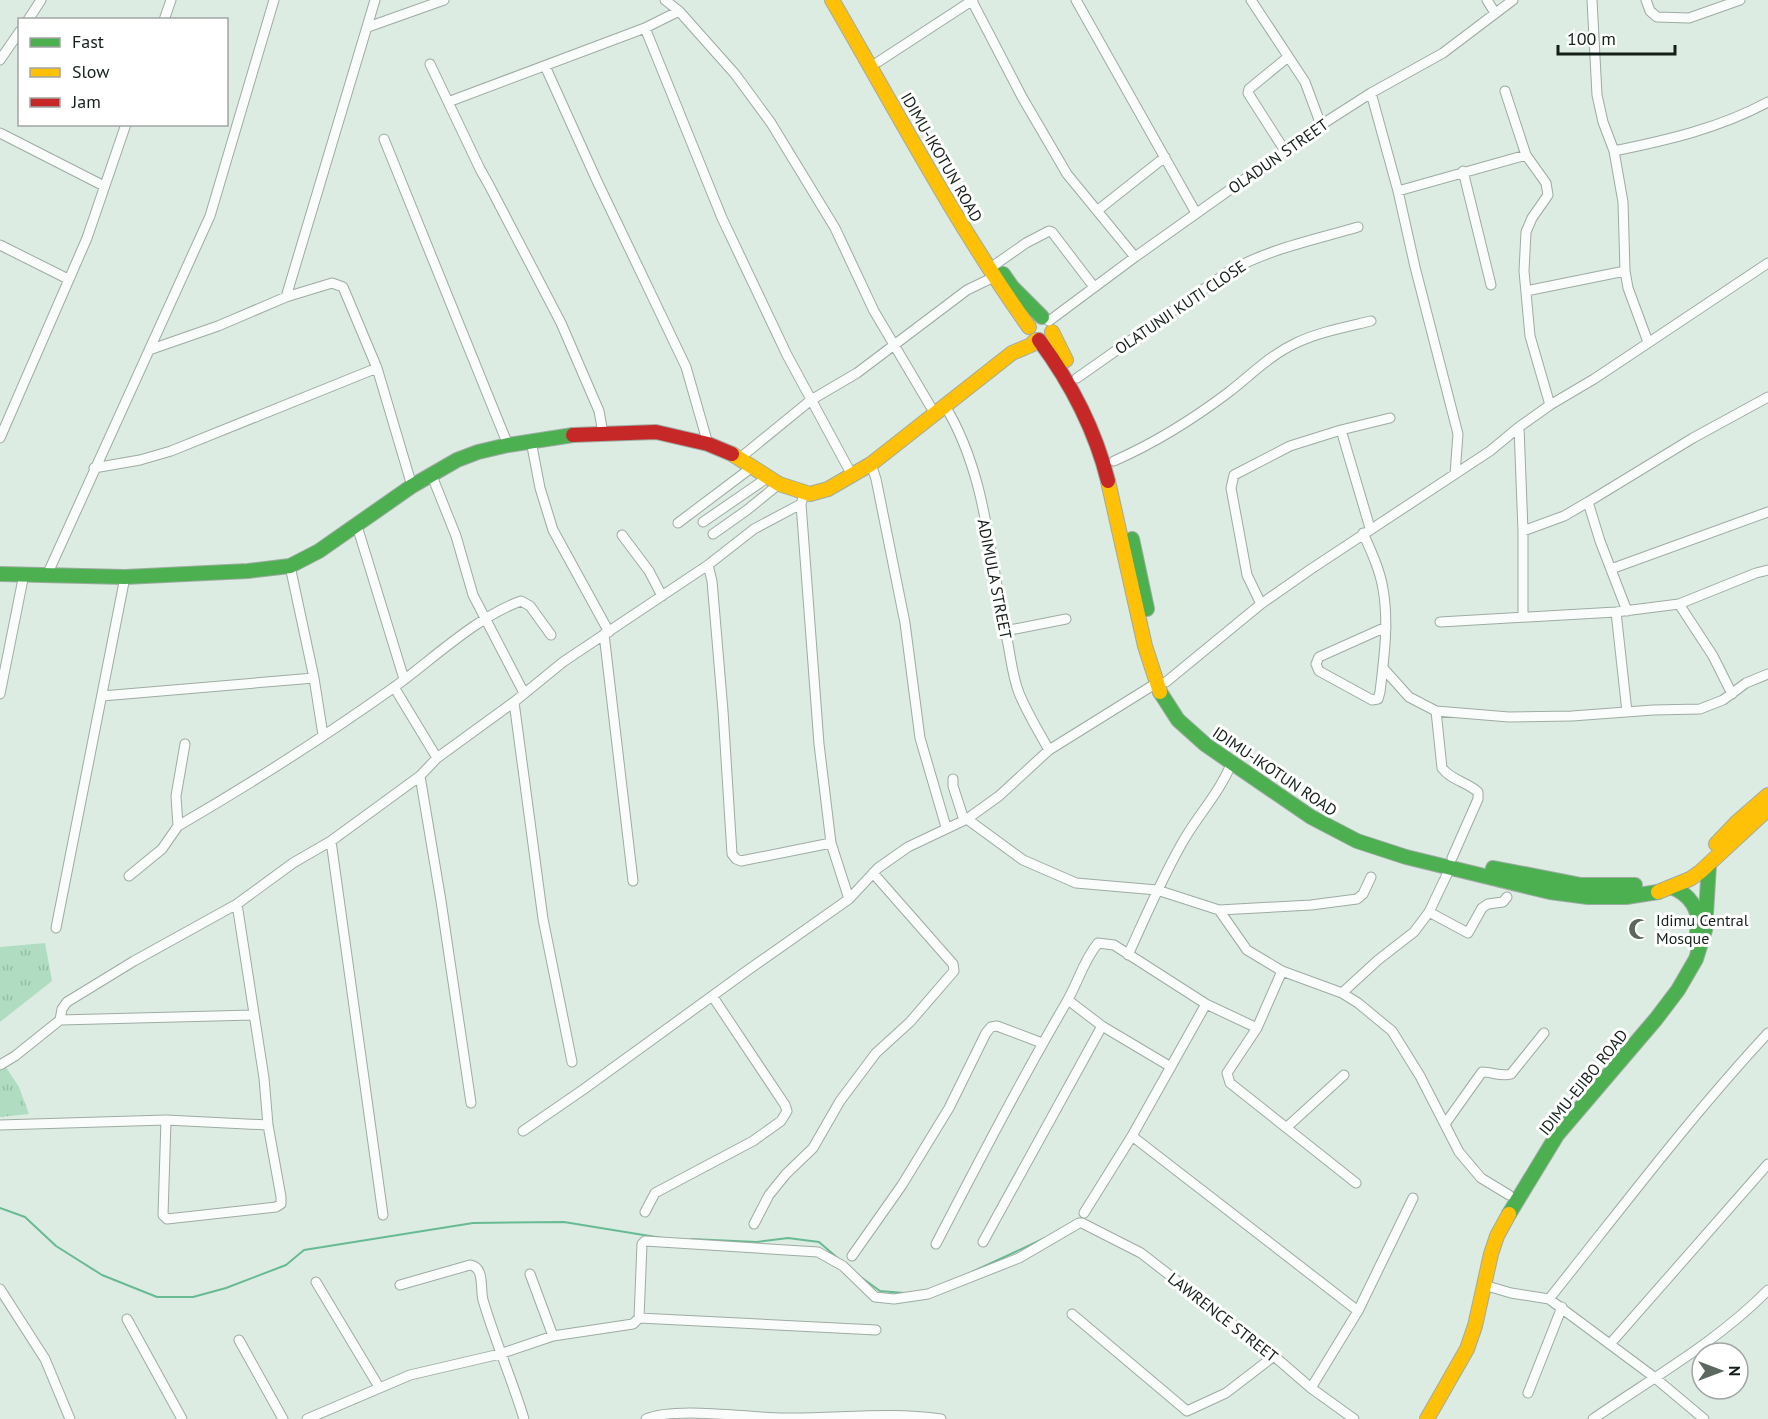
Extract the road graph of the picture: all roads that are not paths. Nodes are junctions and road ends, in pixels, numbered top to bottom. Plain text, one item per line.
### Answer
1 (41, 0) edge
2 (171, 0) edge
3 (274, 0) edge
4 (375, 0) edge
5 (444, 0) edge
6 (665, 0) edge
7 (832, 0) edge
8 (843, 0) edge
9 (1076, 0) edge
10 (1251, 0) edge
11 (1487, 0) edge
12 (1513, 0) edge
13 (1592, 0) edge
14 (1646, 0) edge
15 (1740, 0) edge
16 (972, 1) edge
17 (679, 11) junction
18 (1495, 13) junction
19 (28, 18) edge
20 (165, 18) edge
21 (368, 27) junction
22 (645, 28) junction
23 (18, 34) edge
24 (1288, 57) junction
25 (0, 60) edge
26 (878, 62) junction
27 (430, 64) dead end
28 (545, 66) junction
29 (1505, 92) dead end
30 (1371, 93) junction
31 (448, 102) junction
32 (1768, 102) edge
33 (1321, 125) junction
34 (125, 126) edge
35 (0, 132) edge
36 (384, 139) dead end
37 (1285, 151) junction
38 (1614, 152) junction
39 (1526, 154) junction
40 (1165, 157) junction
41 (1463, 171) junction
42 (104, 186) junction
43 (1398, 191) junction
44 (1098, 210) junction
45 (1196, 213) junction
46 (1358, 227) dead end
47 (0, 245) edge
48 (1135, 257) junction
49 (1768, 262) edge
50 (995, 271) junction
51 (1625, 271) junction
52 (69, 279) junction
53 (1491, 285) dead end
54 (1094, 287) junction
55 (1526, 291) junction
56 (286, 297) junction
57 (1371, 321) dead end
58 (1048, 324) junction
59 (1033, 335) junction
60 (1648, 342) junction
61 (895, 345) junction
62 (149, 350) junction
63 (378, 368) junction
64 (1077, 378) junction
65 (1768, 397) edge
66 (811, 400) junction
67 (1550, 405) junction
68 (940, 410) junction
69 (1390, 418) dead end
70 (1519, 427) junction
71 (1341, 430) junction
72 (603, 433) junction
73 (0, 438) edge
74 (531, 441) junction
75 (708, 444) junction
76 (508, 445) junction
77 (740, 458) junction
78 (1114, 461) junction
79 (871, 464) junction
80 (94, 468) junction
81 (751, 468) junction
82 (1455, 474) junction
83 (432, 476) junction
84 (852, 477) junction
85 (773, 481) junction
86 (412, 486) junction
87 (803, 499) junction
88 (1588, 502) junction
89 (1768, 512) edge
90 (704, 522) dead end
91 (678, 523) dead end
92 (357, 526) junction
93 (1366, 530) junction
94 (1523, 531) junction
95 (713, 534) dead end
96 (622, 535) dead end
97 (708, 565) junction
98 (290, 566) junction
99 (1611, 569) junction
100 (1768, 570) edge
101 (0, 574) edge
102 (24, 574) junction
103 (47, 574) junction
104 (125, 577) junction
105 (662, 596) junction
106 (1261, 604) junction
107 (1679, 604) junction
108 (1627, 610) junction
109 (1616, 612) junction
110 (1523, 617) junction
111 (485, 619) junction
112 (1066, 620) dead end
113 (1440, 622) dead end
114 (1386, 627) junction
115 (1005, 631) junction
116 (606, 633) junction
117 (551, 635) dead end
118 (1383, 668) junction
119 (1768, 674) edge
120 (314, 678) junction
121 (404, 679) junction
122 (1161, 683) junction
123 (394, 687) junction
124 (524, 693) junction
125 (0, 694) edge
126 (1732, 694) junction
127 (102, 696) junction
128 (514, 702) junction
129 (1436, 711) junction
130 (1627, 712) junction
131 (323, 735) junction
132 (184, 744) dead end
133 (1049, 750) junction
134 (437, 758) junction
135 (1232, 762) junction
136 (420, 776) junction
137 (953, 779) dead end
138 (1768, 795) edge
139 (1768, 809) edge
140 (965, 819) junction
141 (178, 826) junction
142 (946, 827) junction
143 (331, 841) junction
144 (831, 843) junction
145 (1451, 863) junction
146 (1708, 864) junction
147 (873, 873) junction
148 (129, 876) dead end
149 (1371, 877) dead end
150 (633, 881) dead end
151 (1671, 887) junction
152 (1157, 890) junction
153 (1507, 897) dead end
154 (849, 899) junction
155 (237, 904) junction
156 (1219, 910) junction
157 (1429, 912) junction
158 (56, 928) dead end
159 (1128, 956) junction
160 (1282, 971) junction
161 (1342, 993) junction
162 (712, 997) junction
163 (1068, 1000) junction
164 (1206, 1004) junction
165 (253, 1015) junction
166 (60, 1020) junction
167 (1102, 1026) junction
168 (1257, 1028) junction
169 (1544, 1033) dead end
170 (1768, 1033) edge
171 (1042, 1043) junction
172 (572, 1062) dead end
173 (0, 1065) edge
174 (1171, 1067) junction
175 (1344, 1075) dead end
176 (471, 1103) dead end
177 (166, 1120) junction
178 (1445, 1124) junction
179 (0, 1125) edge
180 (268, 1125) junction
181 (1287, 1127) junction
182 (523, 1131) dead end
183 (1132, 1136) junction
184 (1768, 1164) edge
185 (1356, 1183) dead end
186 (1509, 1195) junction
187 (1413, 1198) dead end
188 (645, 1212) dead end
189 (1084, 1213) dead end
190 (383, 1215) dead end
191 (754, 1224) dead end
192 (983, 1242) dead end
193 (936, 1244) dead end
194 (852, 1256) dead end
195 (530, 1274) dead end
196 (316, 1282) dead end
197 (400, 1285) dead end
198 (1484, 1285) junction
199 (0, 1289) edge
200 (1768, 1290) edge
201 (1549, 1299) junction
202 (1562, 1307) junction
203 (1358, 1311) junction
204 (1072, 1314) dead end
205 (639, 1318) junction
206 (127, 1319) dead end
207 (876, 1330) dead end
208 (553, 1336) junction
209 (239, 1341) dead end
210 (1610, 1344) junction
211 (500, 1354) junction
212 (1274, 1356) junction
213 (1654, 1377) junction
214 (379, 1387) junction
215 (1311, 1388) junction
216 (1528, 1394) dead end
217 (1345, 1414) junction
218 (70, 1419) edge
219 (182, 1419) edge
220 (283, 1419) edge
221 (307, 1419) edge
222 (524, 1419) edge
223 (646, 1419) edge
224 (941, 1419) edge
225 (1335, 1419) edge
226 (1354, 1419) edge
227 (1418, 1419) edge
228 (1427, 1419) edge
229 (1593, 1419) edge
230 (1704, 1419) edge

1 - 19 street
2 - 20 street
3 - 62 street
4 - 21 street
5 - 21 street
6 - 17 street, ADIMULA STREET
7 - 50 main road, IDIMU-IKOTUN ROAD
8 - 26 main road
9 - 40 street
10 - 24 street
11 - 18 street
12 - 18 street, OLADUN STREET
13 - 38 street
14 - 15 street
16 - 26 street
16 - 44 street
17 - 22 street
17 - 61 street, ADIMULA STREET
18 - 30 street, OLADUN STREET
21 - 56 street
22 - 28 street
22 - 66 street
23 - 25 street
24 - 33 street
24 - 37 street
26 - 50 main road
27 - 31 street
28 - 31 street
28 - 75 street
29 - 39 street
30 - 33 street, OLADUN STREET
30 - 43 street
31 - 72 street
32 - 38 street
33 - 37 street, OLADUN STREET
34 - 42 street
35 - 42 street
36 - 76 street
37 - 45 street, OLADUN STREET
38 - 51 street
39 - 41 street
39 - 55 street
40 - 44 street
40 - 45 street
41 - 43 street
41 - 53 street
42 - 52 street
43 - 82 street
44 - 48 street
45 - 48 street, OLADUN STREET
46 - 64 street, OLATUNJI KUTI CLOSE
47 - 52 street
48 - 54 street, OLADUN STREET
49 - 60 street
50 - 54 street
50 - 58 main road, IDIMU-IKOTUN ROAD
50 - 59 main road, IDIMU-IKOTUN ROAD
50 - 61 street
51 - 55 street
51 - 60 street
52 - 73 street
54 - 58 street, OLADUN STREET
55 - 67 street
56 - 62 street
56 - 63 street
57 - 78 street
58 - 59 main road
58 - 59 main road
58 - 64 main road, IDIMU-IKOTUN ROAD
59 - 68 main road
59 - 122 main road, IDIMU-IKOTUN ROAD
60 - 67 street
61 - 66 street
61 - 68 street, ADIMULA STREET
62 - 80 street
63 - 80 street
63 - 86 street
64 - 78 main road, IDIMU-IKOTUN ROAD
65 - 88 street
66 - 77 street
66 - 84 street
67 - 70 street
68 - 79 main road
68 - 115 street, ADIMULA STREET
69 - 71 street
70 - 82 street
70 - 94 street
71 - 93 street
71 - 106 street
72 - 74 main road
72 - 75 main road
74 - 76 main road
74 - 116 street
75 - 77 main road
76 - 83 main road
77 - 81 main road
78 - 122 main road, IDIMU-IKOTUN ROAD
79 - 84 main road
79 - 142 street
80 - 103 street
81 - 85 main road
81 - 91 street
82 - 93 street
83 - 86 main road
83 - 111 street
84 - 87 main road
85 - 87 main road
85 - 90 street
85 - 95 street
86 - 92 main road
87 - 97 street
87 - 144 street
88 - 94 street
88 - 99 street
89 - 99 street
92 - 98 main road
92 - 121 street
93 - 106 street
93 - 114 street
94 - 110 street
96 - 105 street
97 - 105 street
97 - 144 street
98 - 104 main road
98 - 120 street
99 - 108 street
100 - 107 street
101 - 102 main road
102 - 103 main road
102 - 125 street
103 - 104 main road
104 - 127 street
105 - 116 street
106 - 122 street
107 - 108 street
107 - 126 street
108 - 109 street
109 - 110 street
109 - 130 street
110 - 113 street
111 - 117 street
111 - 121 street
111 - 124 street
112 - 115 street
114 - 118 street
114 - 118 street
115 - 133 street, ADIMULA STREET
116 - 124 street
116 - 150 street
118 - 129 street
119 - 126 street
120 - 127 street
120 - 131 street
121 - 123 street
122 - 133 street
122 - 135 main road, IDIMU-IKOTUN ROAD
122 - 145 main road, IDIMU-IKOTUN ROAD
123 - 131 street
123 - 134 street
124 - 128 street
126 - 130 street
127 - 158 street
128 - 134 street
128 - 172 street
129 - 130 street
129 - 145 street
131 - 141 street
132 - 141 street
133 - 140 street
134 - 136 street
135 - 145 main road, IDIMU-IKOTUN ROAD
135 - 152 street
136 - 143 street
136 - 176 street
137 - 140 street
138 - 145 main road, IDIMU-IKOTUN ROAD
139 - 146 main road, IDIMU-IKOTUN ROAD
140 - 142 street
140 - 152 street
141 - 148 street
142 - 147 street
143 - 155 street
143 - 190 street
144 - 154 street
145 - 151 main road, IDIMU-IKOTUN ROAD
145 - 157 street
146 - 151 main road, IDIMU-IKOTUN ROAD
146 - 198 main road, IDIMU-EJIBO ROAD
147 - 154 street
147 - 191 street
149 - 156 street
151 - 186 main road, IDIMU-EJIBO ROAD
152 - 156 street
152 - 159 street
153 - 157 street
154 - 162 street
155 - 165 street
155 - 166 street
156 - 160 street
157 - 161 street
159 - 163 street
159 - 164 street
160 - 161 street
160 - 168 street
161 - 178 street
162 - 182 street
162 - 188 street
163 - 167 street
163 - 171 street
164 - 168 street
164 - 174 street
165 - 166 street
165 - 180 street
166 - 173 street
167 - 174 street
167 - 192 street
168 - 181 street
169 - 178 street
170 - 201 street
171 - 193 street
171 - 194 street
174 - 183 street
175 - 181 street
177 - 179 street
177 - 180 street
177 - 180 street
178 - 186 street
181 - 185 street
183 - 189 street
183 - 203 street
184 - 210 street
186 - 227 main road, IDIMU-EJIBO ROAD
187 - 203 street
195 - 208 street
196 - 214 street
197 - 211 street
198 - 201 street
198 - 228 main road, IDIMU-EJIBO ROAD
199 - 218 street
200 - 213 street
201 - 202 street
202 - 210 street
202 - 216 street
203 - 215 street
204 - 212 street
205 - 207 street
205 - 208 street
205 - 212 street, LAWRENCE STREET
206 - 219 street
208 - 211 street
209 - 220 street
210 - 213 street
211 - 214 street
211 - 222 street
212 - 215 street, LAWRENCE STREET
213 - 229 street
213 - 230 street
214 - 221 street
215 - 217 street, LAWRENCE STREET
217 - 225 street
217 - 226 street, LAWRENCE STREET
223 - 224 street

